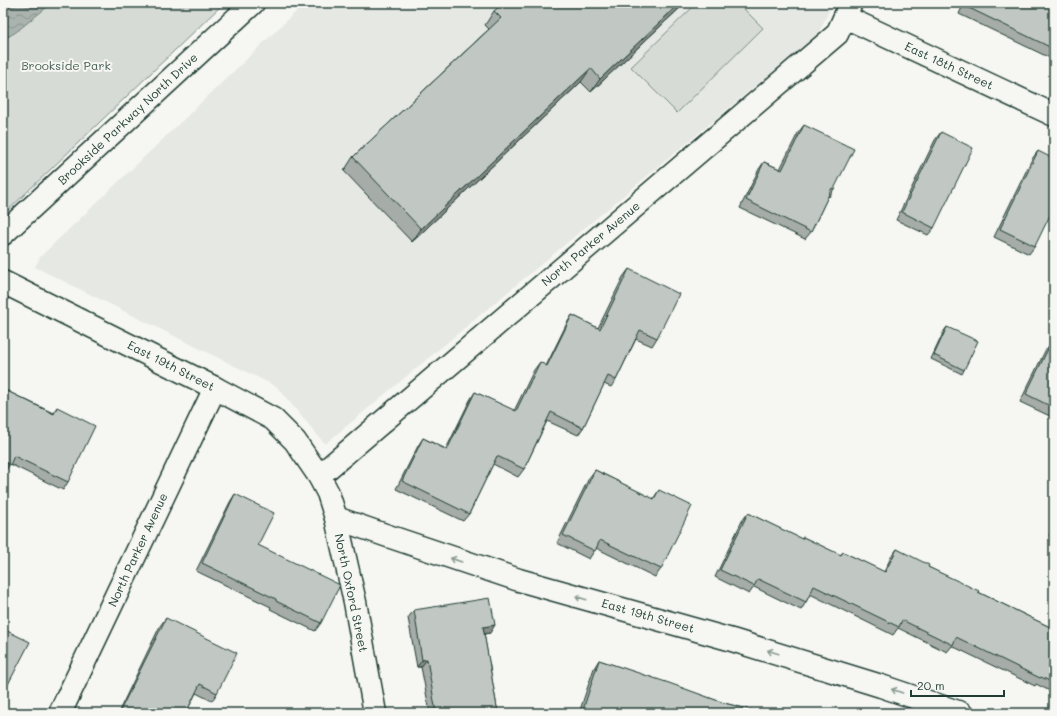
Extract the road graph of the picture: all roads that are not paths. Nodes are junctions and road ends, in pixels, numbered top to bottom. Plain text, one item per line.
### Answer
1 (253, 3) edge
2 (848, 10) edge
3 (1054, 115) edge
4 (3, 234) edge
5 (3, 282) edge
6 (215, 388) junction
7 (319, 476) junction
8 (336, 518) junction
9 (60, 713) edge
10 (374, 713) edge
11 (960, 713) edge

1 - 4 street, Brookside Parkway North Drive
2 - 3 street, East 18th Street
2 - 7 street, North Parker Avenue
5 - 6 street, East 19th Street
6 - 7 street, East 19th Street
6 - 9 street, North Parker Avenue
7 - 8 street, North Oxford Street
8 - 10 street, North Oxford Street
11 -> 8 street, East 19th Street

